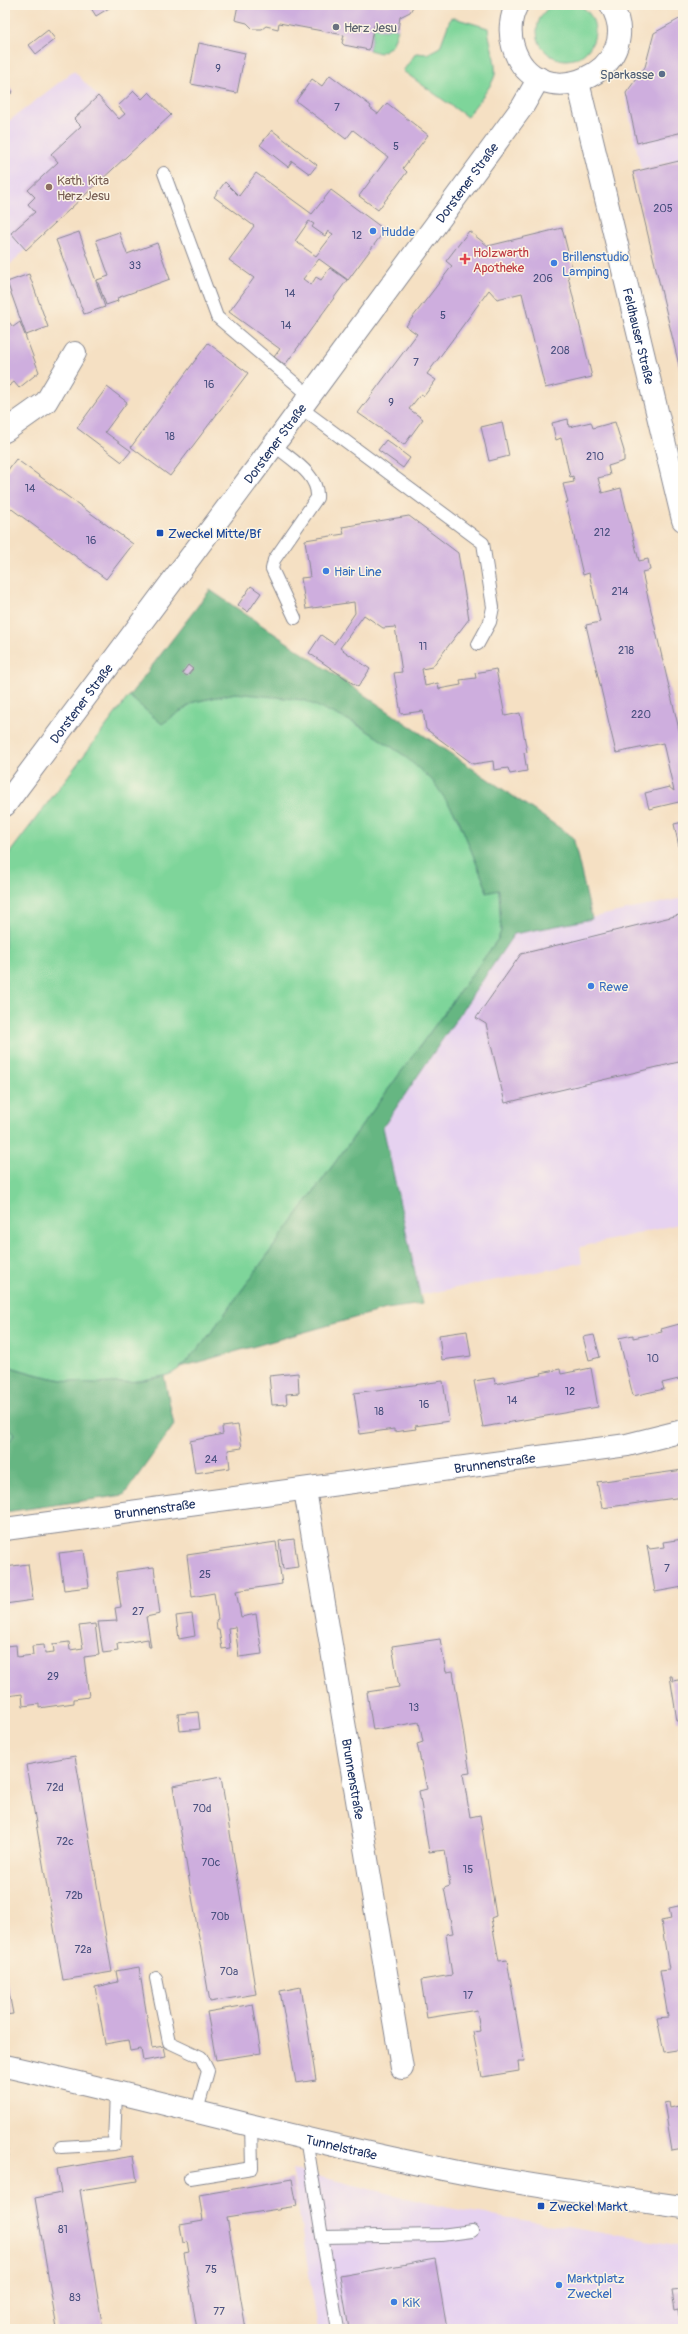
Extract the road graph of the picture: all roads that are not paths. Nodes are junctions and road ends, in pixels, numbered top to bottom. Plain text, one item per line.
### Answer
1 (517, 5) edge
2 (616, 7) edge
3 (539, 78) junction
4 (578, 82) junction
5 (164, 172) dead end
6 (75, 353) dead end
7 (306, 402) junction
8 (5, 431) edge
9 (274, 446) junction
10 (683, 520) edge
11 (295, 618) dead end
12 (478, 644) dead end
13 (5, 804) edge
14 (683, 1432) edge
15 (304, 1490) junction
16 (5, 1529) edge
17 (156, 1978) dead end
18 (5, 2066) edge
19 (402, 2068) dead end
20 (116, 2092) junction
21 (198, 2111) junction
22 (251, 2124) junction
23 (306, 2138) junction
24 (61, 2147) dead end
25 (190, 2178) dead end
26 (683, 2207) edge
27 (472, 2231) dead end
28 (322, 2237) junction
29 (338, 2329) edge

1 - 3 street
2 - 4 street
3 - 4 street
3 - 7 street, Dorstener Straße
4 - 10 street, Feldhauser Straße
5 - 7 lane
6 - 8 street
7 - 9 street, Dorstener Straße
7 - 12 lane
9 - 11 lane
9 - 13 street, Dorstener Straße
14 - 15 street, Brunnenstraße
15 - 16 street, Brunnenstraße
15 - 19 street, Brunnenstraße
17 - 21 lane
18 - 20 street, Tunnelstraße
20 - 21 street, Tunnelstraße
20 - 24 lane
21 - 22 street, Tunnelstraße
22 - 23 street, Tunnelstraße
22 - 25 lane
23 - 26 street, Tunnelstraße
23 - 28 lane
27 - 28 lane
28 - 29 lane

